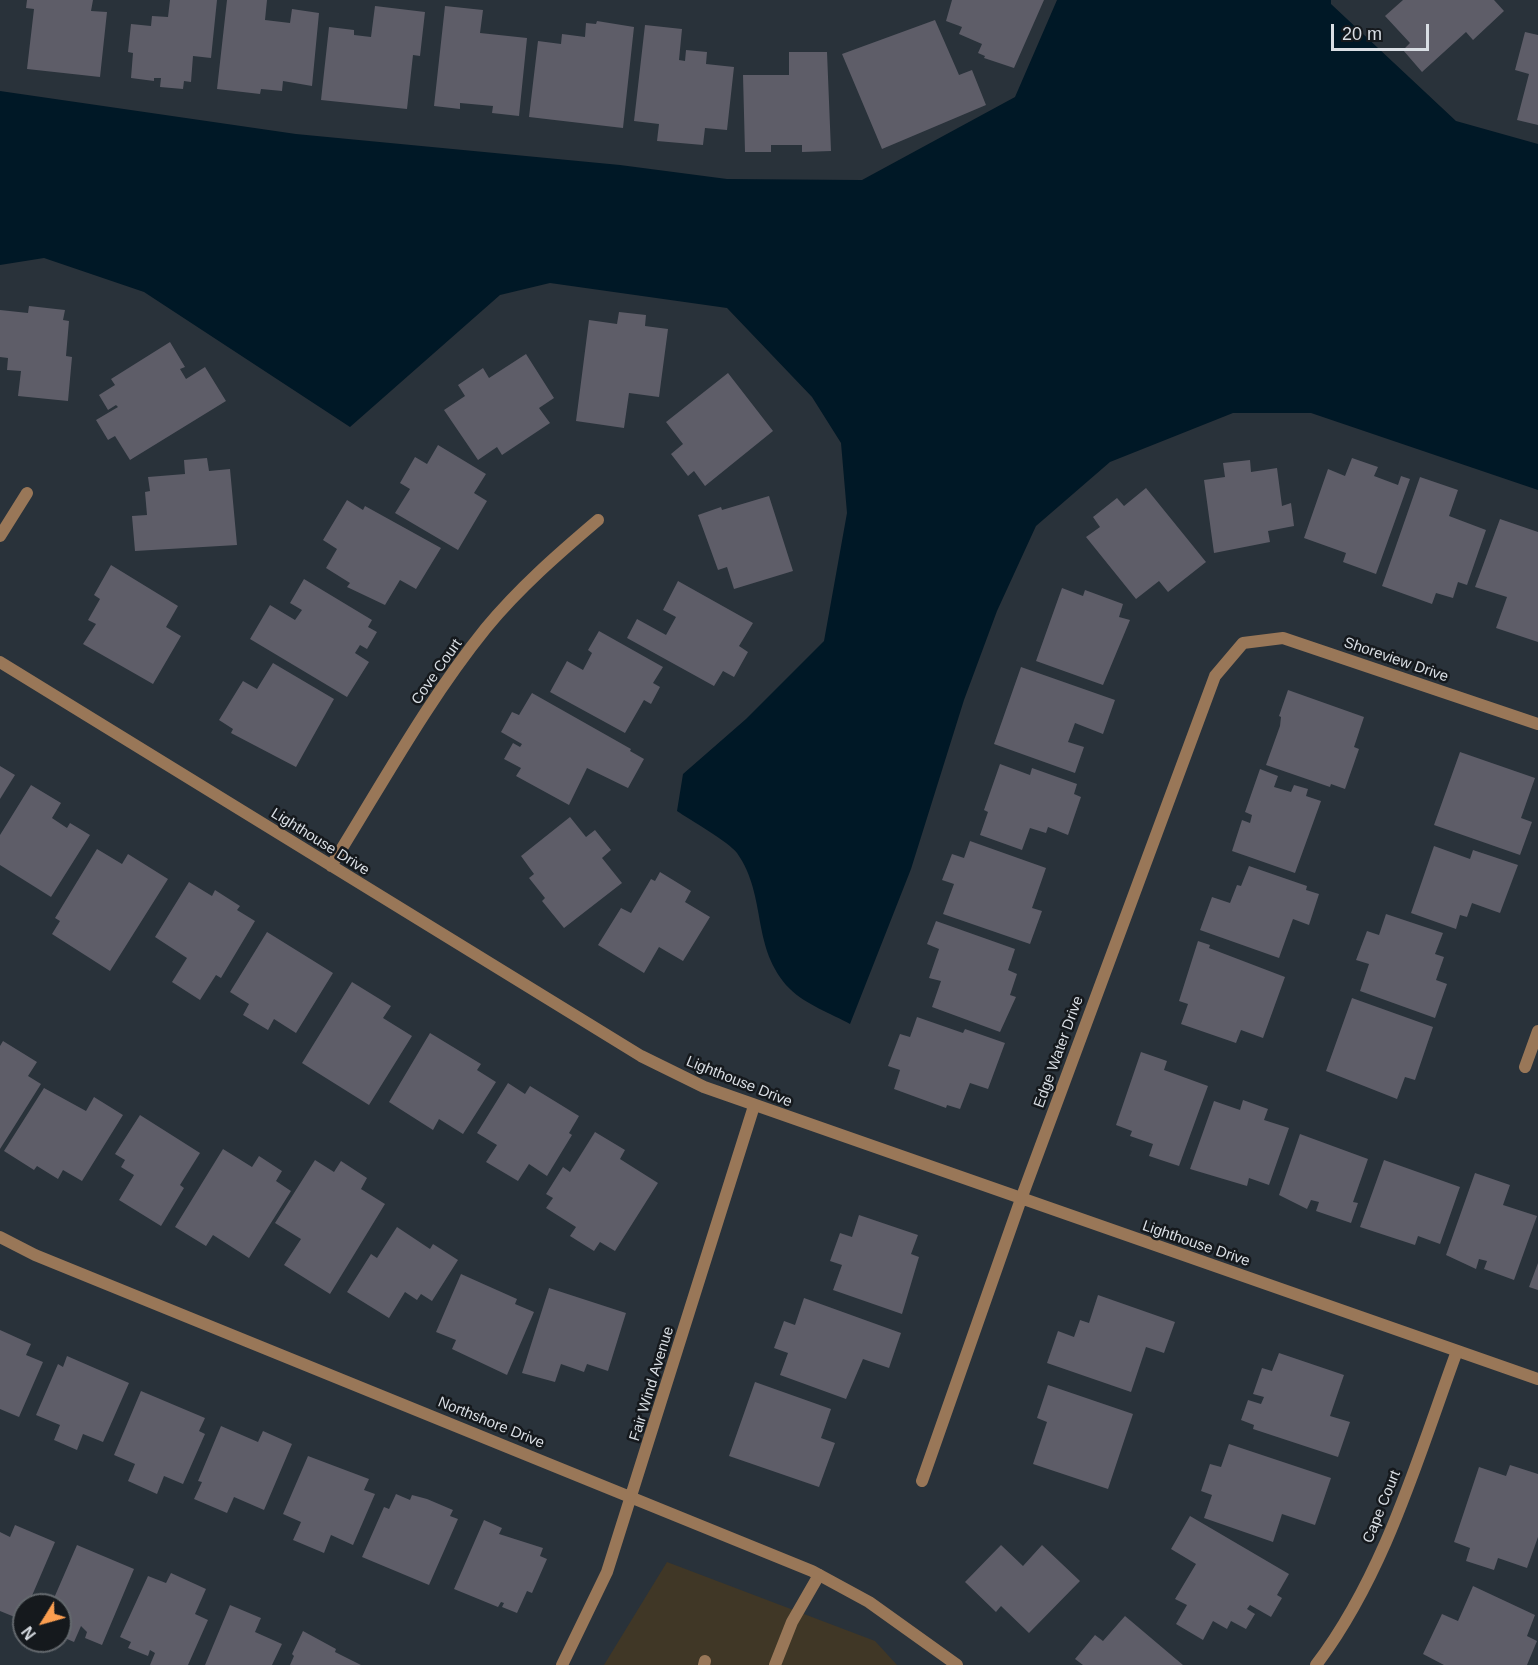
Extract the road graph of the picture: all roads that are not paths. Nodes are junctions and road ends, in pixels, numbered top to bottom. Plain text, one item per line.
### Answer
1 (27, 493) dead end
2 (598, 520) dead end
3 (0, 536) edge
4 (1243, 643) joint
5 (0, 662) edge
6 (1538, 724) edge
7 (331, 866) junction
8 (1538, 1031) edge
9 (1526, 1067) dead end
10 (754, 1106) junction
11 (1021, 1199) junction
12 (0, 1237) edge
13 (1457, 1351) junction
14 (1538, 1379) edge
15 (922, 1481) dead end
16 (632, 1497) junction
17 (819, 1575) junction
18 (562, 1665) edge
19 (775, 1665) edge
20 (957, 1665) edge
21 (1317, 1665) edge

1 - 3 street
2 - 7 street, Cove Court
4 - 6 street, Shoreview Drive
4 - 11 street, Edge Water Drive
5 - 7 street, Lighthouse Drive
7 - 10 street, Lighthouse Drive
8 - 9 street
10 - 11 street, Lighthouse Drive
10 - 16 street, Fair Wind Avenue
11 - 13 street, Lighthouse Drive
11 - 15 street, Edge Water Drive
12 - 16 street, Northshore Drive
13 - 14 street, Lighthouse Drive
13 - 21 street, Cape Court
16 - 17 street, Northshore Drive
16 - 18 street, Fair Wind Avenue
17 - 19 street
17 - 20 street, Northshore Drive

